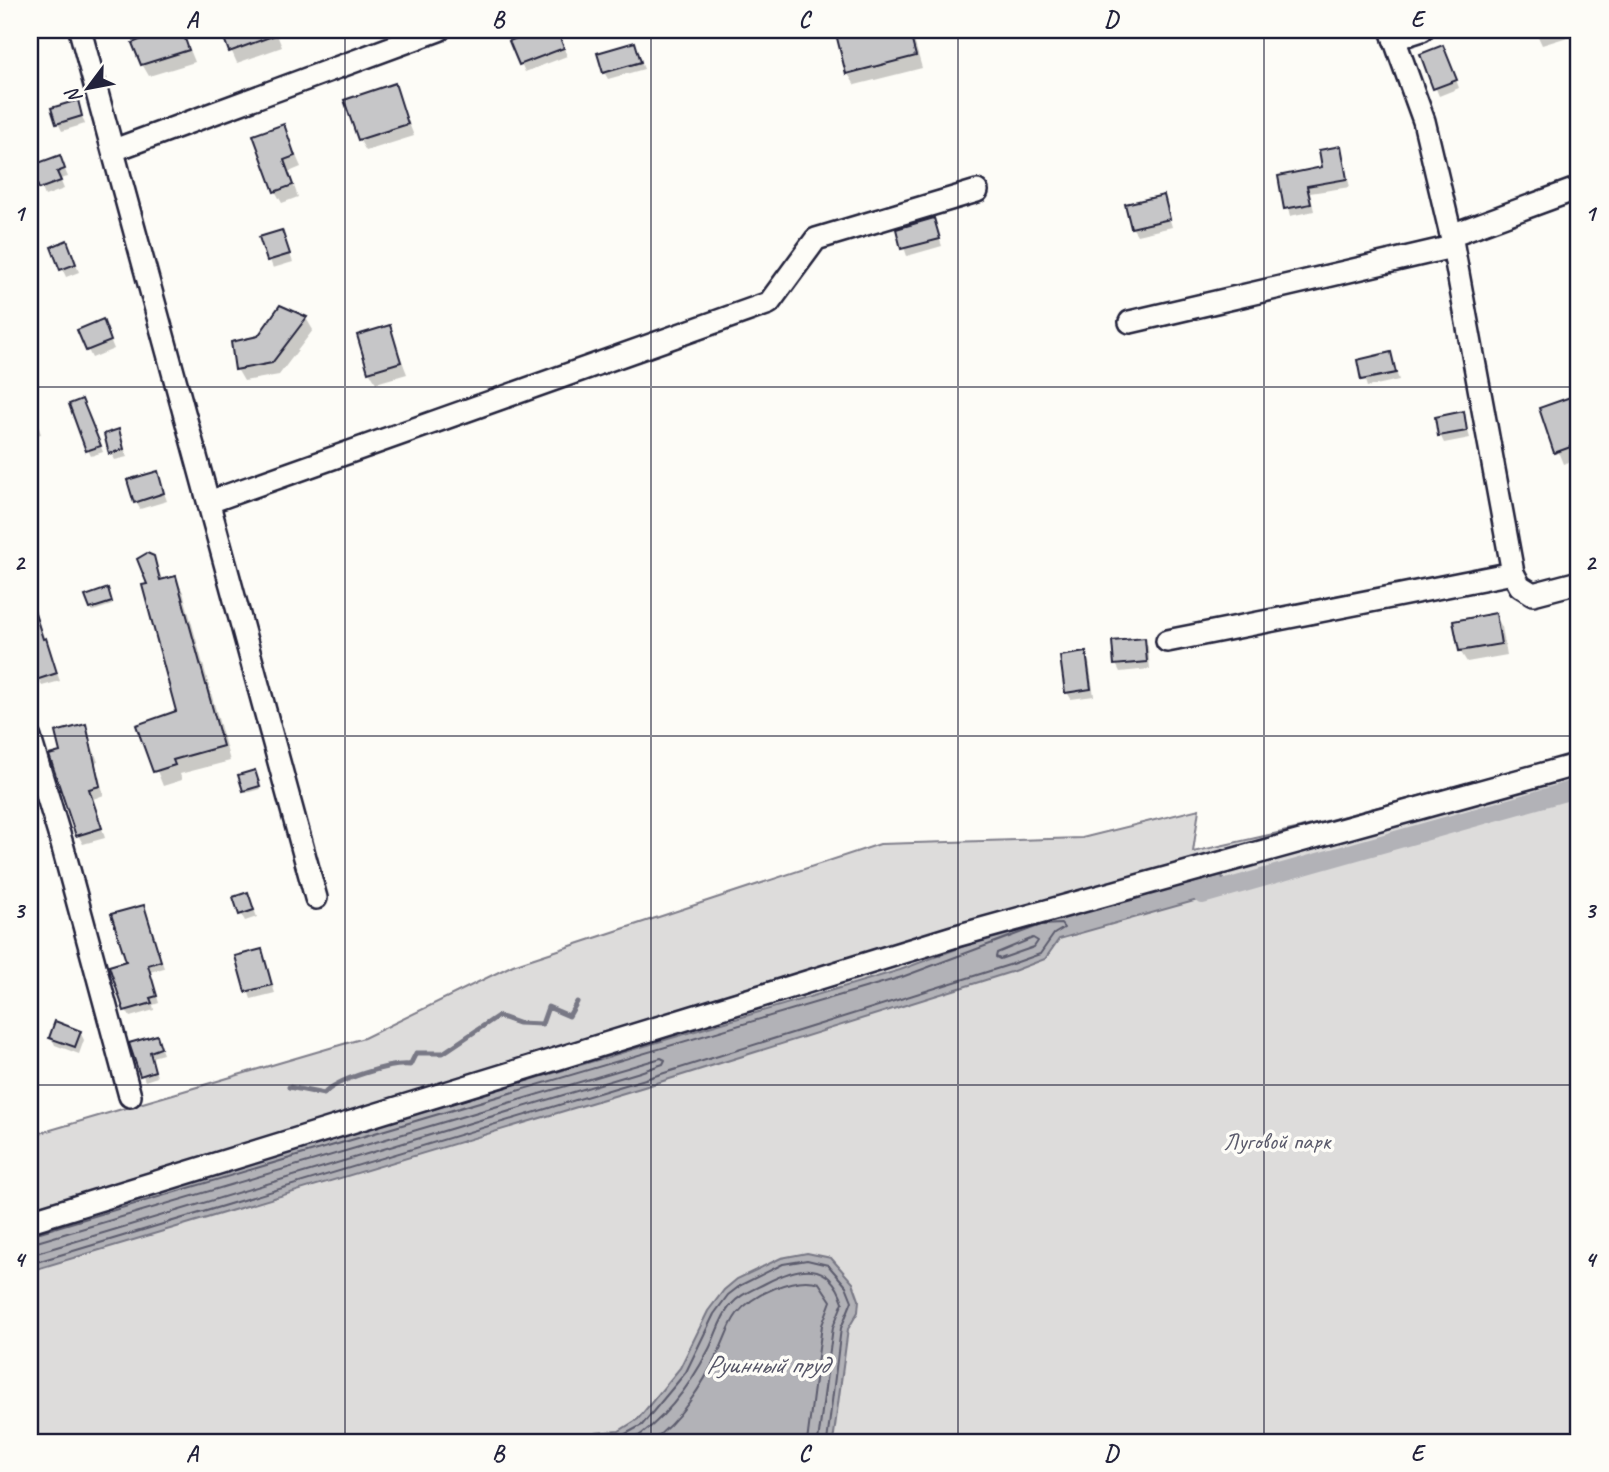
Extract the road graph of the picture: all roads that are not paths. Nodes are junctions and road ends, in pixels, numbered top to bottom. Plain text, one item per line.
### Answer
1 (80, 30) edge
2 (439, 30) edge
3 (1422, 30) edge
4 (1393, 35) edge
5 (114, 150) junction
6 (1579, 188) edge
7 (977, 191) dead end
8 (1452, 241) junction
9 (1130, 322) dead end
10 (209, 502) junction
11 (1513, 573) junction
12 (1579, 582) edge
13 (1167, 641) dead end
14 (30, 738) edge
15 (1579, 764) edge
16 (316, 898) dead end
17 (130, 1096) dead end
18 (30, 1221) edge

1 - 5 street
2 - 5 street
3 - 4 street
4 - 8 street
5 - 10 street
6 - 8 street
7 - 10 street
8 - 9 street
8 - 11 street
10 - 16 street
11 - 12 street
11 - 13 street
14 - 17 street
15 - 18 street

